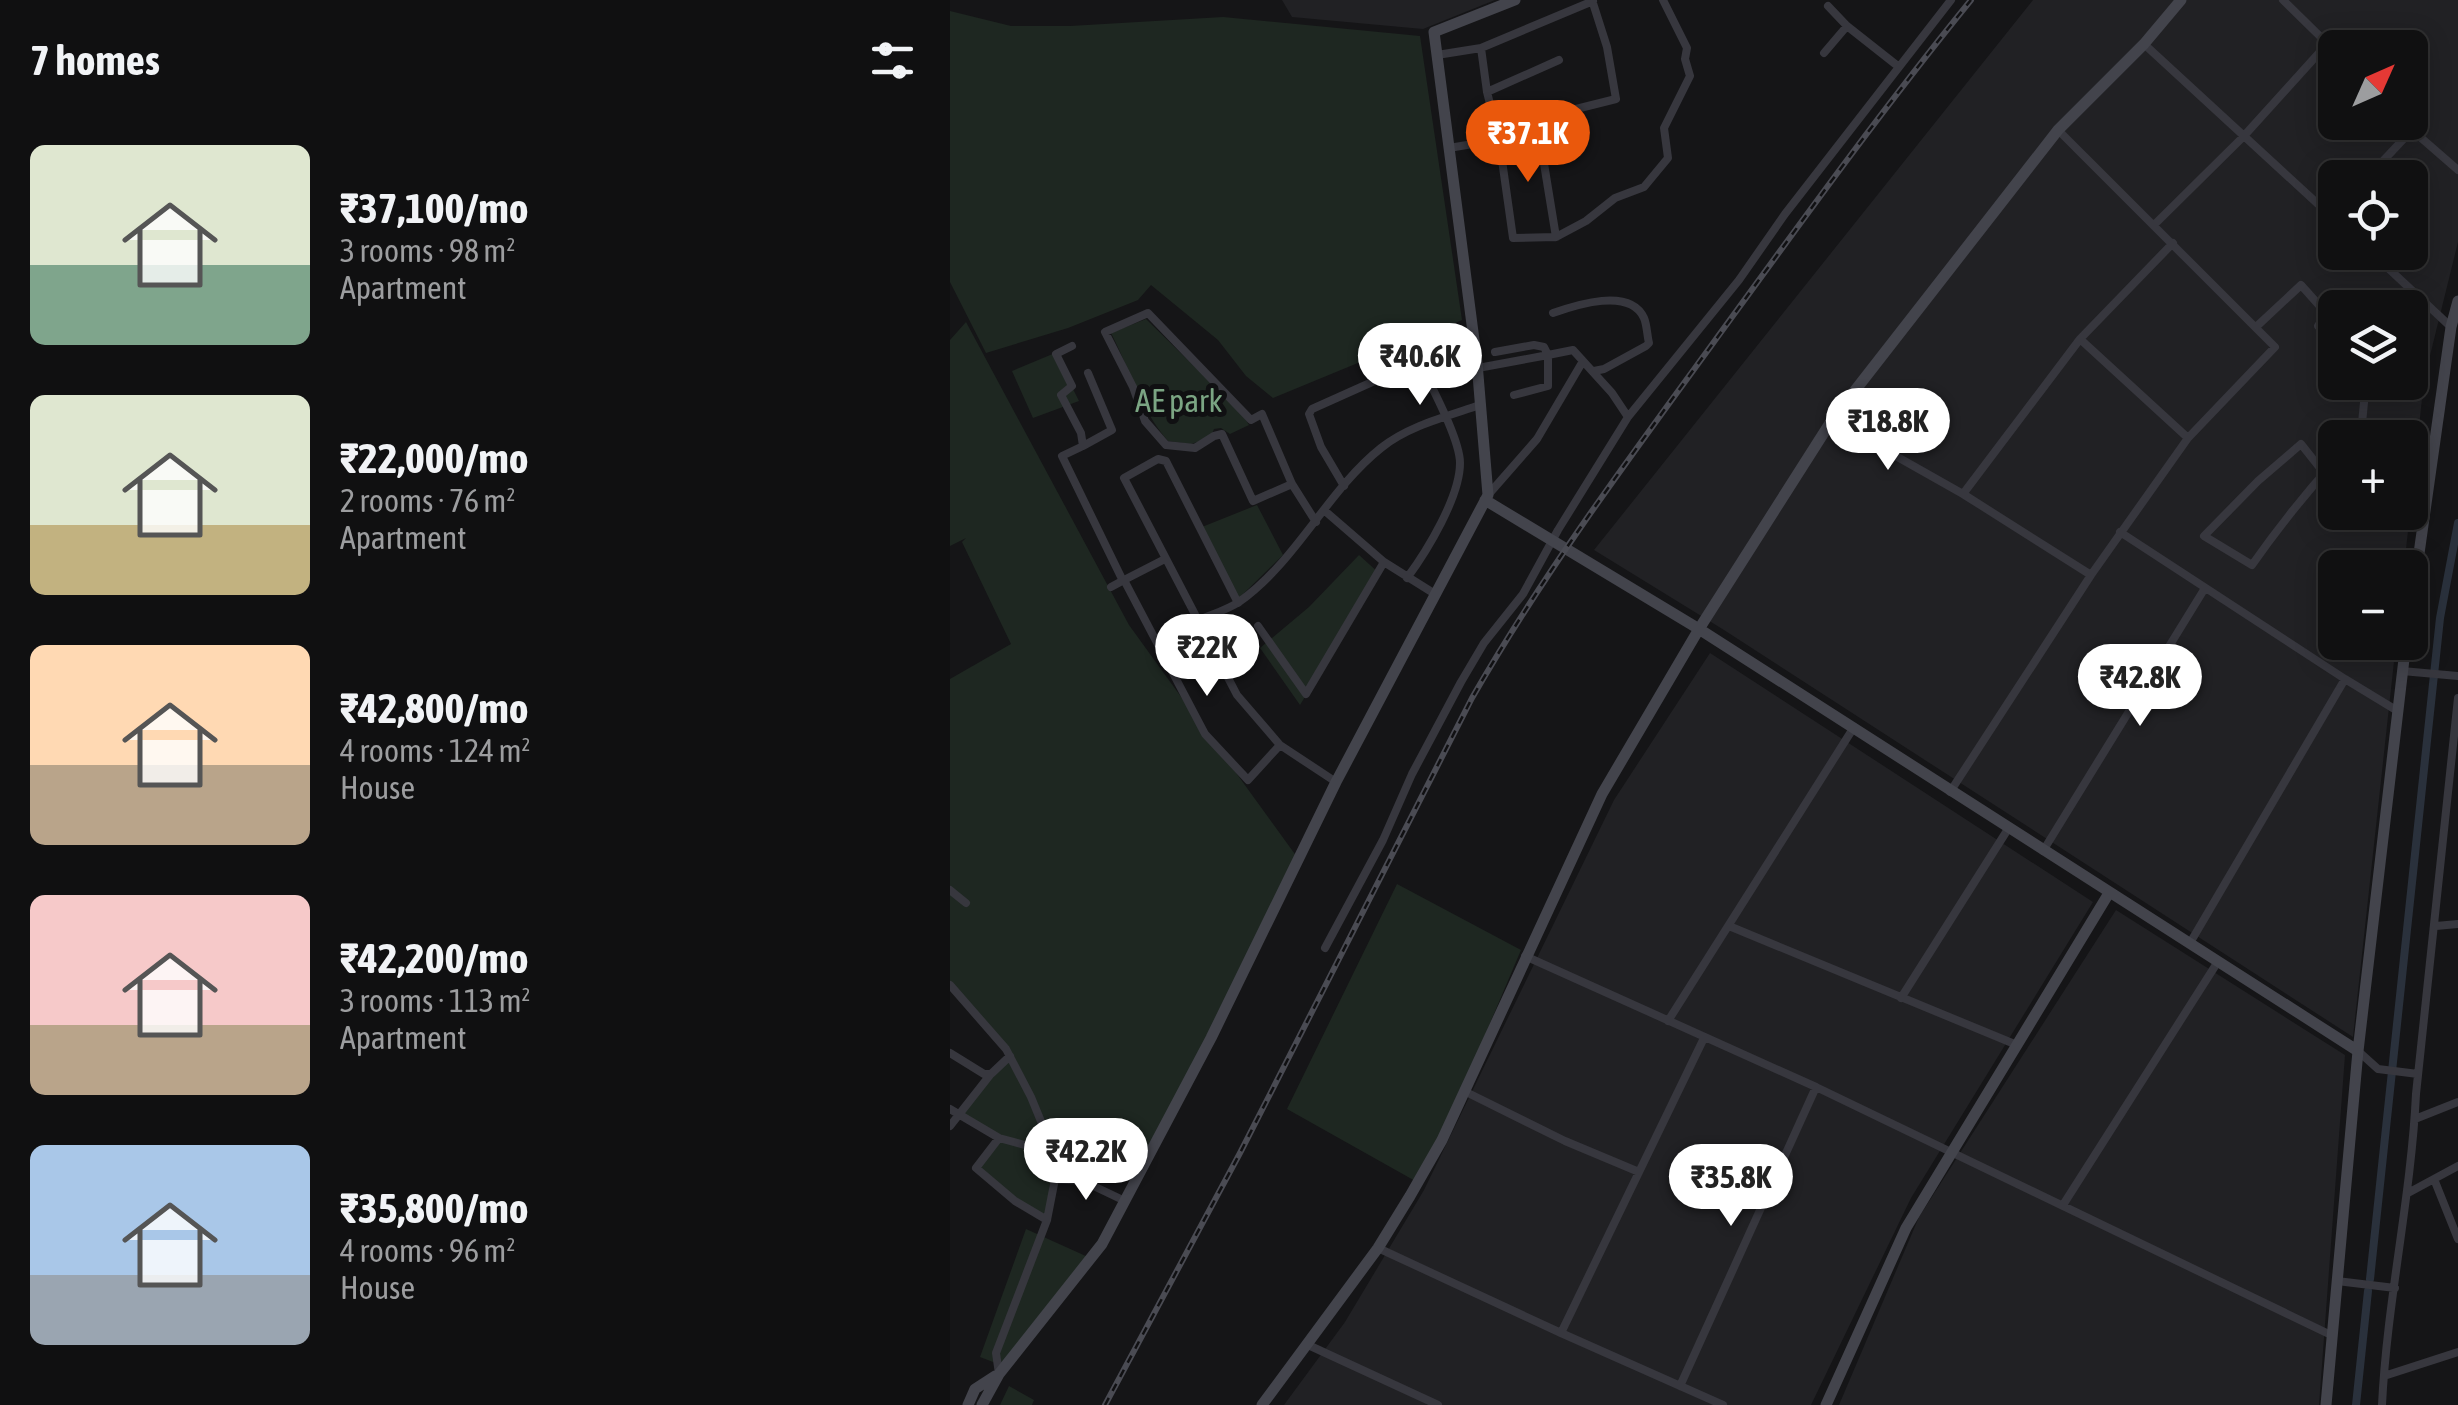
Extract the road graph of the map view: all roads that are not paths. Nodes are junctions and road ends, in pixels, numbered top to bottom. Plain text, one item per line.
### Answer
1 (1515, 0) edge
2 (1593, 0) edge
3 (1663, 0) edge
4 (1951, 0) edge
5 (2181, 0) edge
6 (2283, 0) edge
7 (1828, 6) dead end
8 (1847, 26) junction
9 (2318, 34) edge
10 (2144, 44) junction
11 (1480, 48) junction
12 (1824, 53) dead end
13 (1437, 54) junction
14 (1558, 60) dead end
15 (2318, 61) edge
16 (1899, 66) junction
17 (1487, 92) junction
18 (2058, 130) junction
19 (1538, 133) junction
20 (2243, 137) junction
21 (1499, 138) junction
22 (2398, 140) edge
23 (2425, 140) edge
24 (1449, 148) junction
25 (2382, 160) edge
26 (2458, 170) edge
27 (2318, 202) edge
28 (2154, 225) junction
29 (1556, 237) junction
30 (2173, 242) junction
31 (2389, 270) edge
32 (2458, 301) edge
33 (2318, 304) edge
34 (1553, 313) dead end
35 (2256, 327) junction
36 (2451, 327) junction
37 (2080, 339) junction
38 (1072, 346) dead end
39 (1495, 352) dead end
40 (1548, 355) junction
41 (1583, 361) junction
42 (1478, 368) junction
43 (1594, 371) junction
44 (1088, 373) dead end
45 (1548, 386) junction
46 (1562, 393) junction
47 (1514, 395) dead end
48 (1480, 405) junction
49 (1628, 417) junction
50 (1444, 418) junction
51 (1832, 420) junction
52 (2188, 438) junction
53 (1083, 446) junction
54 (2324, 474) joint
55 (1292, 484) junction
56 (1344, 486) junction
57 (1964, 494) junction
58 (1486, 498) junction
59 (1325, 511) junction
60 (1316, 522) junction
61 (2120, 532) junction
62 (1551, 542) junction
63 (2419, 550) edge
64 (1164, 559) junction
65 (1384, 562) junction
66 (2091, 575) junction
67 (1407, 578) junction
68 (1123, 581) junction
69 (1111, 587) dead end
70 (2205, 588) junction
71 (1435, 594) junction
72 (1238, 603) junction
73 (1197, 621) junction
74 (1258, 626) dead end
75 (1698, 629) junction
76 (2404, 660) edge
77 (2402, 671) junction
78 (2454, 676) edge
79 (2345, 679) junction
80 (2458, 698) edge
81 (2396, 710) junction
82 (1854, 727) junction
83 (1280, 745) junction
84 (1336, 782) junction
85 (1950, 792) junction
86 (2447, 800) junction
87 (2458, 800) edge
88 (2008, 829) junction
89 (2044, 851) junction
90 (950, 890) edge
91 (2109, 893) junction
92 (966, 903) dead end
93 (2458, 924) edge
94 (1728, 926) junction
95 (2436, 926) junction
96 (2190, 944) junction
97 (1325, 948) dead end
98 (1525, 956) junction
99 (2217, 963) junction
100 (950, 985) edge
101 (1902, 998) junction
102 (1668, 1021) junction
103 (1704, 1038) junction
104 (2017, 1044) junction
105 (2358, 1050) junction
106 (950, 1053) edge
107 (1010, 1056) junction
108 (991, 1074) junction
109 (2418, 1074) junction
110 (1816, 1088) junction
111 (1464, 1091) junction
112 (2458, 1102) edge
113 (950, 1109) edge
114 (960, 1115) junction
115 (2415, 1119) junction
116 (950, 1126) edge
117 (1000, 1138) junction
118 (1054, 1153) junction
119 (1951, 1153) junction
120 (2458, 1166) edge
121 (1639, 1172) junction
122 (1055, 1178) junction
123 (2434, 1179) junction
124 (2408, 1192) junction
125 (1124, 1201) junction
126 (2063, 1205) junction
127 (1047, 1220) junction
128 (2458, 1239) edge
129 (1378, 1248) junction
130 (2336, 1281) junction
131 (2395, 1288) junction
132 (1560, 1333) junction
133 (2331, 1335) junction
134 (1306, 1344) junction
135 (2458, 1352) edge
136 (999, 1374) junction
137 (2384, 1376) junction
138 (1680, 1386) junction
139 (968, 1405) edge
140 (982, 1405) edge
141 (990, 1405) edge
142 (1262, 1405) edge
143 (1438, 1405) edge
144 (1724, 1405) edge
145 (1826, 1405) edge
146 (2326, 1405) edge
147 (2382, 1405) edge

1 - 13 street
2 - 11 street
2 - 19 street
3 - 29 street
4 - 16 street
5 - 10 street
6 - 9 street
7 - 8 street
8 - 12 street
8 - 16 street
10 - 18 street
10 - 20 street
11 - 13 street
11 - 17 street
13 - 24 street
14 - 17 street
15 - 20 street
16 - 49 street
17 - 21 street
18 - 28 street
18 - 51 street
19 - 21 street
19 - 29 street
20 - 27 street
20 - 28 street
21 - 24 street
21 - 29 street
22 - 25 street
23 - 26 street
24 - 42 street
28 - 30 street
30 - 35 street
30 - 37 street
31 - 36 street
32 - 36 street
33 - 35 street
34 - 43 street
35 - 52 street
36 - 63 street
37 - 52 street
37 - 57 street
38 - 53 street
39 - 40 street
40 - 41 street
40 - 42 street
40 - 45 street
41 - 43 street
41 - 46 street
42 - 48 street
43 - 49 street
44 - 53 street
45 - 46 street
45 - 47 street
46 - 58 street
48 - 50 street
48 - 58 street
49 - 62 street
50 - 56 street
50 - 56 street
50 - 67 street
51 - 57 street
51 - 75 street
52 - 61 street
53 - 68 street
54 - 54 street
55 - 55 street
55 - 60 street
56 - 59 street
57 - 66 street
58 - 62 street
58 - 71 street
59 - 60 street
59 - 65 street
60 - 72 street
61 - 66 street
61 - 70 street
62 - 75 street
62 - 97 street
64 - 68 street
64 - 72 street
64 - 73 street
65 - 67 street
65 - 74 street
66 - 85 street
67 - 71 street
68 - 69 street
68 - 83 street
70 - 79 street
70 - 89 street
71 - 84 street
72 - 73 street
73 - 83 street
75 - 82 street
75 - 98 street
76 - 77 street
77 - 78 street
77 - 81 street
79 - 81 street
79 - 96 street
80 - 86 street
81 - 105 street
82 - 85 street
82 - 94 street
83 - 84 street
84 - 125 street
85 - 88 street
86 - 87 street
86 - 95 street
88 - 89 street
88 - 101 street
89 - 91 street
90 - 92 street
91 - 96 street
91 - 104 street
93 - 95 street
94 - 101 street
94 - 102 street
95 - 109 street
96 - 99 street
98 - 102 street
98 - 111 street
99 - 105 street
99 - 126 street
100 - 107 street
101 - 104 street
102 - 103 street
103 - 110 street
103 - 121 street
104 - 119 street
105 - 109 street
105 - 130 street
106 - 108 street
107 - 108 street
107 - 118 street
108 - 114 street
109 - 115 street
110 - 119 street
110 - 138 street
111 - 121 street
111 - 129 street
112 - 115 street
113 - 114 street
114 - 116 street
114 - 117 street
115 - 124 street
117 - 118 street
117 - 127 street
118 - 122 street
119 - 126 street
119 - 145 street
120 - 123 street
121 - 132 street
122 - 125 street
122 - 127 street
123 - 124 street
123 - 128 street
124 - 131 street
125 - 136 street
126 - 133 street
127 - 136 street
129 - 132 street
129 - 134 street
130 - 131 street
130 - 133 street
131 - 137 street
132 - 138 street
133 - 146 street
134 - 142 street
134 - 143 street
135 - 137 street
136 - 139 street
136 - 140 street
136 - 141 street
137 - 147 street
138 - 144 street

